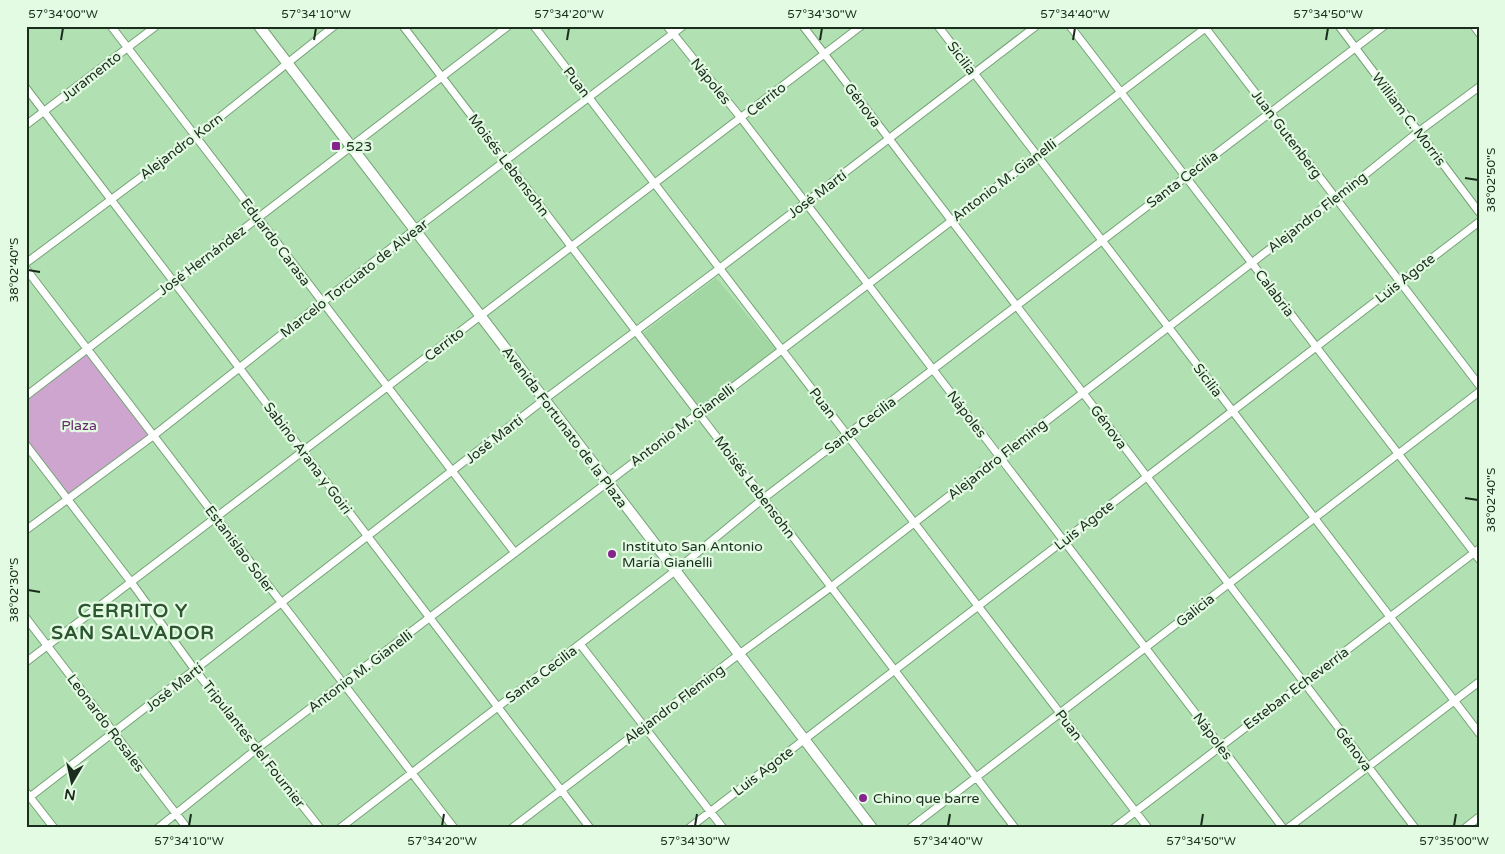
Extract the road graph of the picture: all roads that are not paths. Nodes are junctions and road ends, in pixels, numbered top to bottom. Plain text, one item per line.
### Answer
1 (111, 26) edge
2 (156, 26) edge
3 (259, 26) edge
4 (334, 26) edge
5 (403, 26) edge
6 (508, 26) edge
7 (534, 26) edge
8 (667, 26) edge
9 (683, 26) edge
10 (803, 26) edge
11 (861, 26) edge
12 (938, 26) edge
13 (1036, 26) edge
14 (1070, 26) edge
15 (1339, 26) edge
16 (1384, 26) edge
17 (1474, 26) edge
18 (1206, 27) edge
19 (1479, 33) edge
20 (672, 34) junction
21 (127, 48) junction
22 (1355, 48) junction
23 (824, 54) junction
24 (287, 62) junction
25 (974, 74) junction
26 (442, 77) junction
27 (1479, 87) edge
28 (26, 88) edge
29 (1121, 92) junction
30 (589, 97) junction
31 (44, 112) junction
32 (1270, 112) junction
33 (741, 118) junction
34 (26, 126) edge
35 (1418, 132) junction
36 (195, 137) junction
37 (889, 139) junction
38 (350, 147) junction
39 (1037, 156) junction
40 (506, 161) junction
41 (1185, 176) junction
42 (655, 183) junction
43 (1336, 198) junction
44 (111, 199) junction
45 (806, 202) junction
46 (1479, 212) edge
47 (258, 218) junction
48 (951, 221) junction
49 (1479, 222) edge
50 (414, 230) junction
51 (1102, 240) junction
52 (571, 247) junction
53 (26, 263) edge
54 (1252, 263) junction
55 (720, 268) junction
56 (26, 269) edge
57 (174, 282) junction
58 (1400, 282) junction
59 (868, 284) junction
60 (323, 302) junction
61 (1016, 306) junction
62 (480, 316) junction
63 (1168, 327) junction
64 (635, 331) junction
65 (1316, 347) junction
66 (87, 348) junction
67 (782, 349) junction
68 (240, 368) junction
69 (933, 369) junction
70 (1479, 385) edge
71 (388, 387) junction
72 (1479, 392) edge
73 (1083, 393) junction
74 (26, 396) edge
75 (544, 399) junction
76 (1232, 411) junction
77 (698, 413) junction
78 (847, 435) junction
79 (154, 436) junction
80 (26, 445) edge
81 (303, 451) junction
82 (1398, 454) junction
83 (1000, 456) junction
84 (452, 471) junction
85 (1147, 477) junction
86 (608, 482) junction
87 (764, 498) junction
88 (67, 499) junction
89 (216, 517) junction
90 (1314, 518) junction
91 (914, 522) junction
92 (26, 530) edge
93 (368, 536) junction
94 (1064, 540) junction
95 (1476, 551) edge
96 (515, 553) junction
97 (1479, 559) edge
98 (675, 571) junction
99 (131, 582) junction
100 (1228, 584) junction
101 (831, 587) junction
102 (282, 603) junction
103 (978, 606) junction
104 (430, 617) junction
105 (1389, 617) junction
106 (26, 618) edge
107 (580, 644) junction
108 (47, 646) junction
109 (1146, 647) junction
110 (738, 654) junction
111 (26, 662) edge
112 (195, 670) junction
113 (895, 670) junction
114 (1479, 682) edge
115 (343, 683) junction
116 (1304, 683) junction
117 (1454, 700) junction
118 (499, 706) junction
119 (1060, 713) junction
120 (643, 727) junction
121 (114, 733) junction
122 (1479, 733) edge
123 (805, 739) junction
124 (1221, 746) junction
125 (258, 748) junction
126 (1368, 766) junction
127 (412, 773) junction
128 (976, 777) junction
129 (562, 789) junction
130 (28, 796) edge
131 (711, 811) junction
132 (1136, 811) junction
133 (176, 814) junction
134 (1479, 818) edge
135 (54, 828) edge
136 (158, 828) edge
137 (186, 828) edge
138 (320, 828) edge
139 (340, 828) edge
140 (454, 828) edge
141 (512, 828) edge
142 (590, 828) edge
143 (689, 828) edge
144 (723, 828) edge
145 (872, 828) edge
146 (910, 828) edge
147 (1015, 828) edge
148 (1114, 828) edge
149 (1148, 828) edge
150 (1283, 828) edge
151 (1288, 828) edge
152 (1414, 828) edge
153 (1465, 828) edge

1 - 21 street, Eduardo Carasa
2 - 21 street, Juramento
3 - 24 main road, Avenida Fortunato de la Plaza
4 - 24 street, Alejandro Korn
5 - 26 street, Moisés Lebensohn
6 - 26 street, José Hernández
7 - 30 street, Puan
8 - 20 street, Nápoles
9 - 20 street, Marcelo Torcuato de Alvear
10 - 23 street, Génova
11 - 23 street, Cerrito
12 - 25 street, Sicilia
13 - 25 street, José Martí
14 - 29 street, Calabria
15 - 22 street, William C. Morris
16 - 22 street, Santa Cecilia
17 - 19 street
18 - 29 street, Antonio M. Gianelli
18 - 32 street, Juan Gutenberg
20 - 30 street, Marcelo Torcuato de Alvear
20 - 33 street, Nápoles
21 - 31 street, Juramento
21 - 36 street, Eduardo Carasa
22 - 32 street, Santa Cecilia
22 - 35 street, William C. Morris
23 - 33 street, Cerrito
23 - 37 street, Génova
24 - 36 street, Alejandro Korn
24 - 38 main road, Avenida Fortunato de la Plaza
25 - 37 street, José Martí
25 - 39 street, Sicilia
26 - 38 street, José Hernández
26 - 40 street, Moisés Lebensohn
27 - 35 street, Alejandro Fleming
28 - 31 street, Sabino Arana y Goiri
29 - 39 street, Antonio M. Gianelli
29 - 41 street, Calabria
30 - 40 street, Marcelo Torcuato de Alvear
30 - 42 street, Puan
31 - 34 street, Juramento
31 - 44 street, Sabino Arana y Goiri
32 - 41 street, Santa Cecilia
32 - 43 street, Juan Gutenberg
33 - 42 street, Cerrito
33 - 45 street, Nápoles
35 - 43 street, Alejandro Fleming
35 - 46 street, William C. Morris
36 - 44 street, Alejandro Korn
36 - 47 street, Eduardo Carasa
37 - 45 street, José Martí
37 - 48 street, Génova
38 - 47 street, José Hernández
38 - 50 main road, Avenida Fortunato de la Plaza
39 - 48 street, Antonio M. Gianelli
39 - 51 street, Sicilia
40 - 50 street, Marcelo Torcuato de Alvear
40 - 52 street, Moisés Lebensohn
41 - 51 street, Santa Cecilia
41 - 54 street, Calabria
42 - 52 street, Cerrito
42 - 55 street, Puan
43 - 54 street, Alejandro Fleming
43 - 58 street, Juan Gutenberg
44 - 53 street, Alejandro Korn
44 - 57 street, Sabino Arana y Goiri
45 - 55 street, José Martí
45 - 59 street, Nápoles
47 - 57 street, José Hernández
47 - 60 street, Eduardo Carasa
48 - 59 street, Antonio M. Gianelli
48 - 61 street, Génova
49 - 58 street, Luis Agote
50 - 60 street, Marcelo Torcuato de Alvear
50 - 62 main road, Avenida Fortunato de la Plaza
51 - 61 street, Santa Cecilia
51 - 63 street, Sicilia
52 - 62 street, Cerrito
52 - 64 street, Moisés Lebensohn
54 - 63 street, Alejandro Fleming
54 - 65 street, Calabria
55 - 64 street, José Martí
55 - 67 street, Puan
56 - 66 street, Estanislao Soler
57 - 66 street, José Hernández
57 - 68 street, Sabino Arana y Goiri
58 - 65 street, Luis Agote
58 - 70 street, Juan Gutenberg
59 - 67 street, Antonio M. Gianelli
59 - 69 street, Nápoles
60 - 68 street, Marcelo Torcuato de Alvear
60 - 71 street, Eduardo Carasa
61 - 69 street, Santa Cecilia
61 - 73 street, Génova
62 - 71 street, Cerrito
62 - 75 main road, Avenida Fortunato de la Plaza
63 - 73 street, Alejandro Fleming
63 - 76 street, Sicilia
64 - 75 street, José Martí
64 - 77 street, Moisés Lebensohn
65 - 76 street, Luis Agote
65 - 82 street, Calabria
66 - 74 street, José Hernández
66 - 79 street, Estanislao Soler
67 - 77 street, Antonio M. Gianelli
67 - 78 street, Puan
68 - 79 street, Marcelo Torcuato de Alvear
68 - 81 street, Sabino Arana y Goiri
69 - 78 street, Santa Cecilia
69 - 83 street, Nápoles
71 - 81 street, Cerrito
71 - 84 street, Eduardo Carasa
72 - 82 street, Galicia
73 - 83 street, Alejandro Fleming
73 - 85 street, Génova
75 - 84 street, José Martí
75 - 86 main road, Avenida Fortunato de la Plaza
76 - 85 street, Luis Agote
76 - 90 street, Sicilia
77 - 86 street, Antonio M. Gianelli
77 - 87 street, Moisés Lebensohn
78 - 87 street, Santa Cecilia
78 - 91 street, Puan
79 - 88 street, Marcelo Torcuato de Alvear
79 - 89 street, Estanislao Soler
80 - 88 street, Tripulantes del Fournier
81 - 89 street, Cerrito
81 - 93 street, Sabino Arana y Goiri
82 - 90 street, Galicia
82 - 95 street, Calabria
83 - 91 street, Alejandro Fleming
83 - 94 street, Nápoles
84 - 93 street, José Martí
84 - 96 street, Eduardo Carasa
85 - 94 street, Luis Agote
85 - 100 street, Génova
86 - 96 street, Antonio M. Gianelli
86 - 98 main road, Avenida Fortunato de la Plaza
87 - 98 street, Santa Cecilia
87 - 101 street, Moisés Lebensohn
88 - 92 street, Marcelo Torcuato de Alvear
88 - 99 street, Tripulantes del Fournier
89 - 99 street, Cerrito
89 - 102 street, Estanislao Soler
90 - 100 street, Galicia
90 - 105 street, Sicilia
91 - 101 street, Alejandro Fleming
91 - 103 street, Puan
93 - 102 street, José Martí
93 - 104 street, Sabino Arana y Goiri
94 - 103 street, Luis Agote
94 - 109 street, Nápoles
95 - 97 street, Calabria
95 - 105 street, Esteban Echeverría
96 - 104 street, Antonio M. Gianelli
98 - 107 street, Santa Cecilia
98 - 110 main road, Avenida Fortunato de la Plaza
99 - 108 street, Cerrito
99 - 112 street, Tripulantes del Fournier
100 - 109 street, Galicia
100 - 116 street, Génova
101 - 110 street, Alejandro Fleming
101 - 113 street, Moisés Lebensohn
102 - 112 street, José Martí
102 - 115 street, Estanislao Soler
103 - 113 street, Luis Agote
103 - 119 street, Puan
104 - 115 street, Antonio M. Gianelli
104 - 118 street, Sabino Arana y Goiri
105 - 116 street, Esteban Echeverría
105 - 117 street, Sicilia
106 - 108 street, Leonardo Rosales
107 - 118 street, Santa Cecilia
107 - 120 street
108 - 111 street, Cerrito
108 - 121 street, Leonardo Rosales
109 - 119 street, Galicia
109 - 124 street, Nápoles
110 - 120 street, Alejandro Fleming
110 - 123 main road, Avenida Fortunato de la Plaza
112 - 121 street, José Martí
112 - 125 street, Tripulantes del Fournier
113 - 123 street, Luis Agote
113 - 128 street, Moisés Lebensohn
114 - 117 street
115 - 125 street, Antonio M. Gianelli
115 - 127 street, Estanislao Soler
116 - 124 street, Esteban Echeverría
116 - 126 street, Génova
117 - 122 street, Sicilia
117 - 126 street
118 - 127 street, Santa Cecilia
118 - 129 street, Sabino Arana y Goiri
119 - 128 street, Galicia
119 - 132 street, Puan
120 - 129 street, Alejandro Fleming
120 - 131 street
121 - 130 street, José Martí
121 - 133 street, Leonardo Rosales
123 - 131 street, Luis Agote
123 - 145 main road, Avenida Fortunato de la Plaza
124 - 132 street, Esteban Echeverría
124 - 150 street, Nápoles
125 - 133 street, Antonio M. Gianelli
125 - 138 street, Tripulantes del Fournier
126 - 151 street
126 - 152 street, Génova
127 - 139 street, Santa Cecilia
127 - 140 street, Estanislao Soler
128 - 146 street, Galicia
128 - 147 street, Moisés Lebensohn
129 - 141 street, Alejandro Fleming
129 - 142 street, Sabino Arana y Goiri
130 - 135 street
131 - 143 street, Luis Agote
131 - 144 street
132 - 148 street, Esteban Echeverría
132 - 149 street, Puan
133 - 136 street, Antonio M. Gianelli
133 - 137 street, Leonardo Rosales
134 - 153 street

